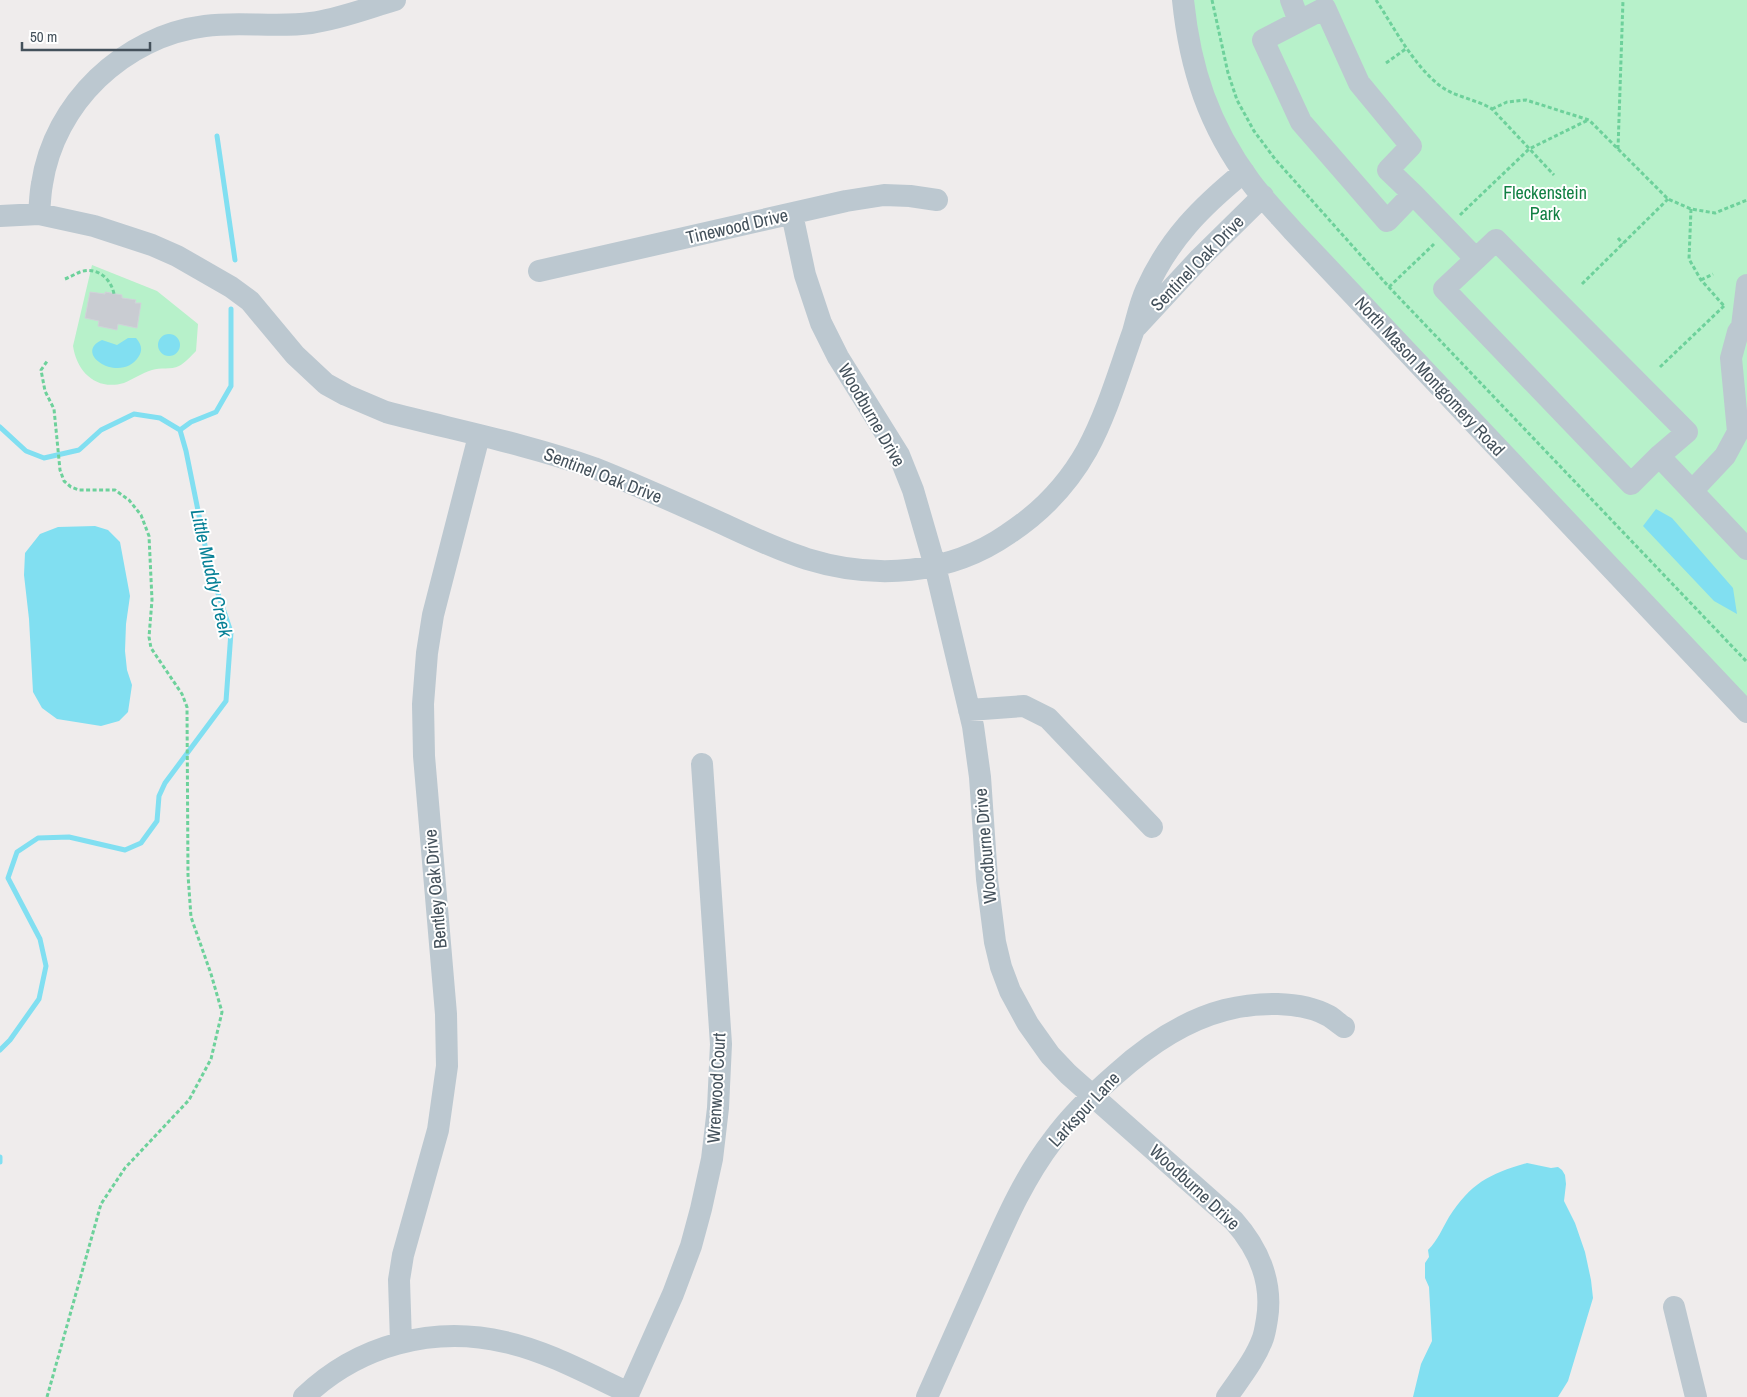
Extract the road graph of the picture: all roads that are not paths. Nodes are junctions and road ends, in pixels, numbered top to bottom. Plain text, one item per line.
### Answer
1 (395, 0) edge
2 (1182, 0) edge
3 (1291, 0) edge
4 (1299, 21) junction
5 (1244, 172) junction
6 (1413, 194) junction
7 (1263, 196) junction
8 (937, 200) dead end
9 (39, 214) junction
10 (792, 214) junction
11 (0, 216) edge
12 (1476, 259) junction
13 (539, 271) dead end
14 (1746, 293) edge
15 (1133, 331) junction
16 (479, 436) junction
17 (1659, 456) junction
18 (1693, 490) junction
19 (1747, 549) edge
20 (936, 566) junction
21 (969, 710) junction
22 (1747, 712) edge
23 (702, 764) dead end
24 (1152, 827) dead end
25 (1344, 1027) dead end
26 (1091, 1096) junction
27 (1674, 1306) dead end
28 (401, 1342) junction
29 (628, 1395) edge
30 (304, 1397) edge
31 (926, 1397) edge
32 (1227, 1397) edge
33 (1696, 1397) edge

1 - 9 street
2 - 5 street, North Mason Montgomery Road
3 - 4 street
4 - 6 street
4 - 6 street
5 - 7 street, North Mason Montgomery Road
5 - 15 street, Sentinel Oak Drive
6 - 12 street
7 - 15 street, Sentinel Oak Drive
7 - 22 street, North Mason Montgomery Road
8 - 10 street, Tinewood Drive
9 - 11 street, Sentinel Oak Drive
9 - 16 street, Sentinel Oak Drive
10 - 13 street, Tinewood Drive
10 - 20 street, Woodburne Drive
12 - 17 street
12 - 17 street
14 - 18 street
15 - 20 street, Sentinel Oak Drive
16 - 20 street, Sentinel Oak Drive
16 - 28 street, Bentley Oak Drive
17 - 18 street
18 - 19 street
20 - 21 street, Woodburne Drive
21 - 24 street
21 - 26 street, Woodburne Drive
23 - 29 street, Wrenwood Court
25 - 26 street, Larkspur Lane
26 - 31 street, Larkspur Lane
26 - 32 street, Woodburne Drive
27 - 33 street
28 - 29 street
28 - 30 street

